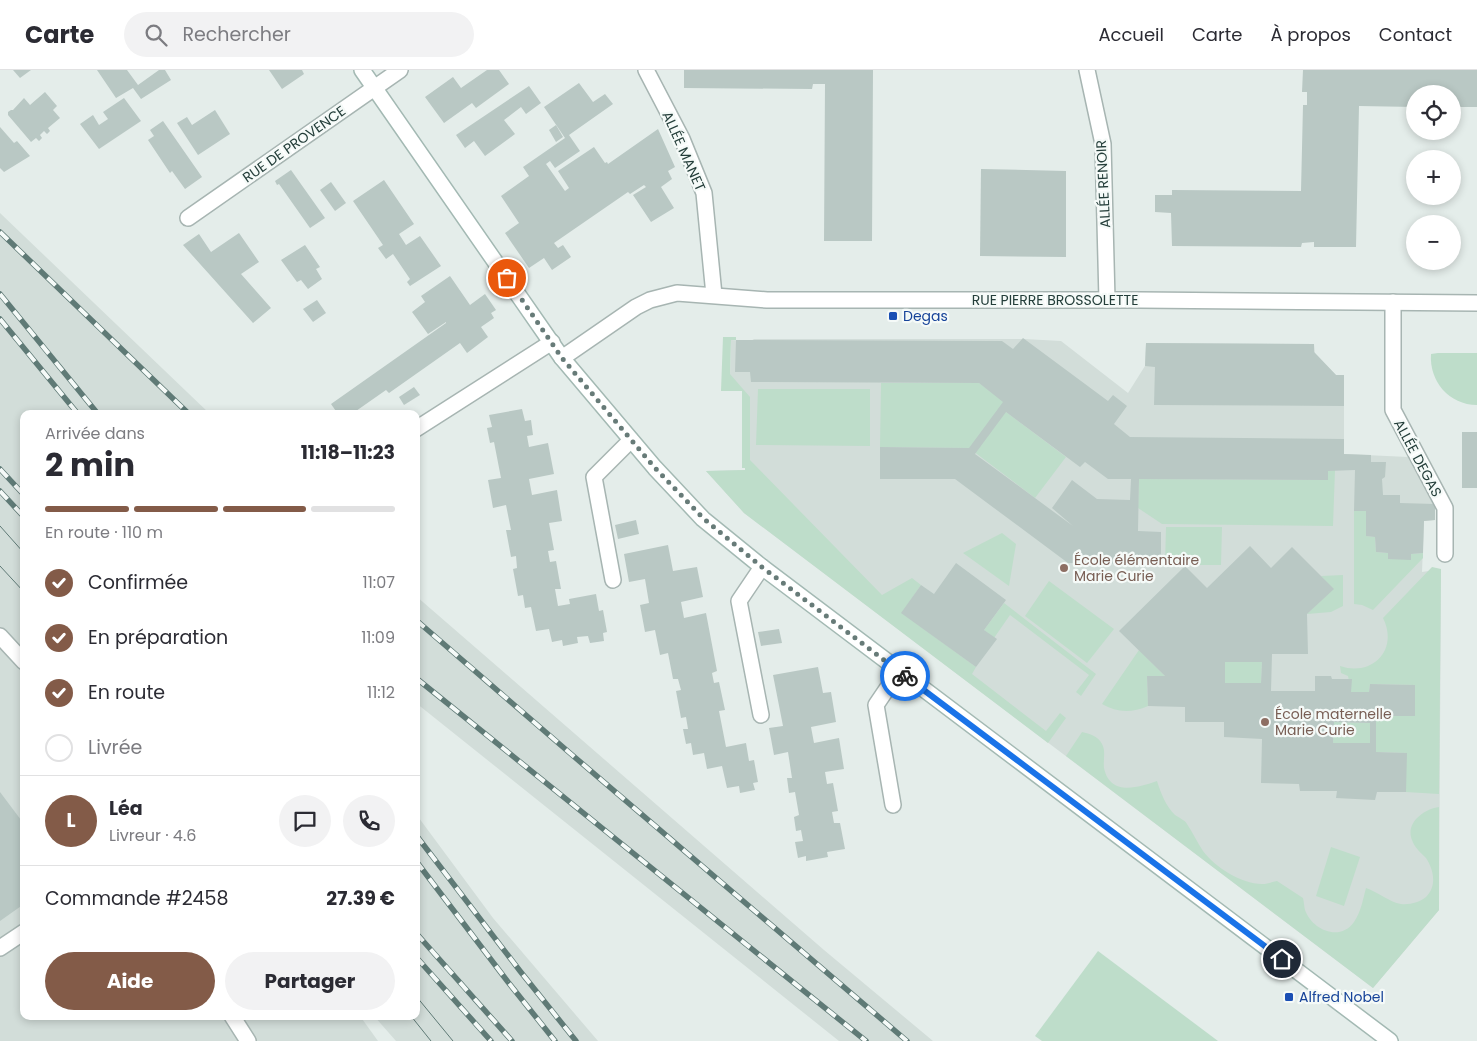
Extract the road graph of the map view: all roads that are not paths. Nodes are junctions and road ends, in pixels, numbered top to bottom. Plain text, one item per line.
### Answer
1 (362, 70) edge
2 (400, 70) edge
3 (646, 70) edge
4 (1087, 70) edge
5 (374, 88) junction
6 (188, 218) dead end
7 (714, 295) junction
8 (1107, 300) junction
9 (1393, 302) junction
10 (1477, 303) edge
11 (549, 338) junction
12 (562, 358) junction
13 (420, 426) edge
14 (631, 440) junction
15 (1446, 554) dead end
16 (762, 567) junction
17 (613, 580) dead end
18 (0, 636) edge
19 (20, 658) edge
20 (899, 671) junction
21 (761, 715) dead end
22 (893, 805) dead end
23 (20, 935) edge
24 (0, 948) edge
25 (235, 1020) edge
26 (248, 1041) edge
27 (1390, 1041) edge

1 - 5 street
2 - 5 street, RUE DE PROVENCE
3 - 7 street, ALLÉE MANET
4 - 8 street, ALLÉE RENOIR
5 - 6 street, RUE DE PROVENCE
5 - 11 street
7 - 8 street, RUE PIERRE BROSSOLETTE
7 - 12 street, RUE PIERRE BROSSOLETTE
8 - 9 street, RUE PIERRE BROSSOLETTE
9 - 10 street, RUE PIERRE BROSSOLETTE
9 - 15 street, ALLÉE DEGAS
11 - 12 street
11 - 13 street
12 - 14 street
14 - 16 street
14 - 17 street
16 - 20 street
16 - 21 street
18 - 19 street
20 - 22 street
20 - 27 street
23 - 24 street
25 - 26 street

